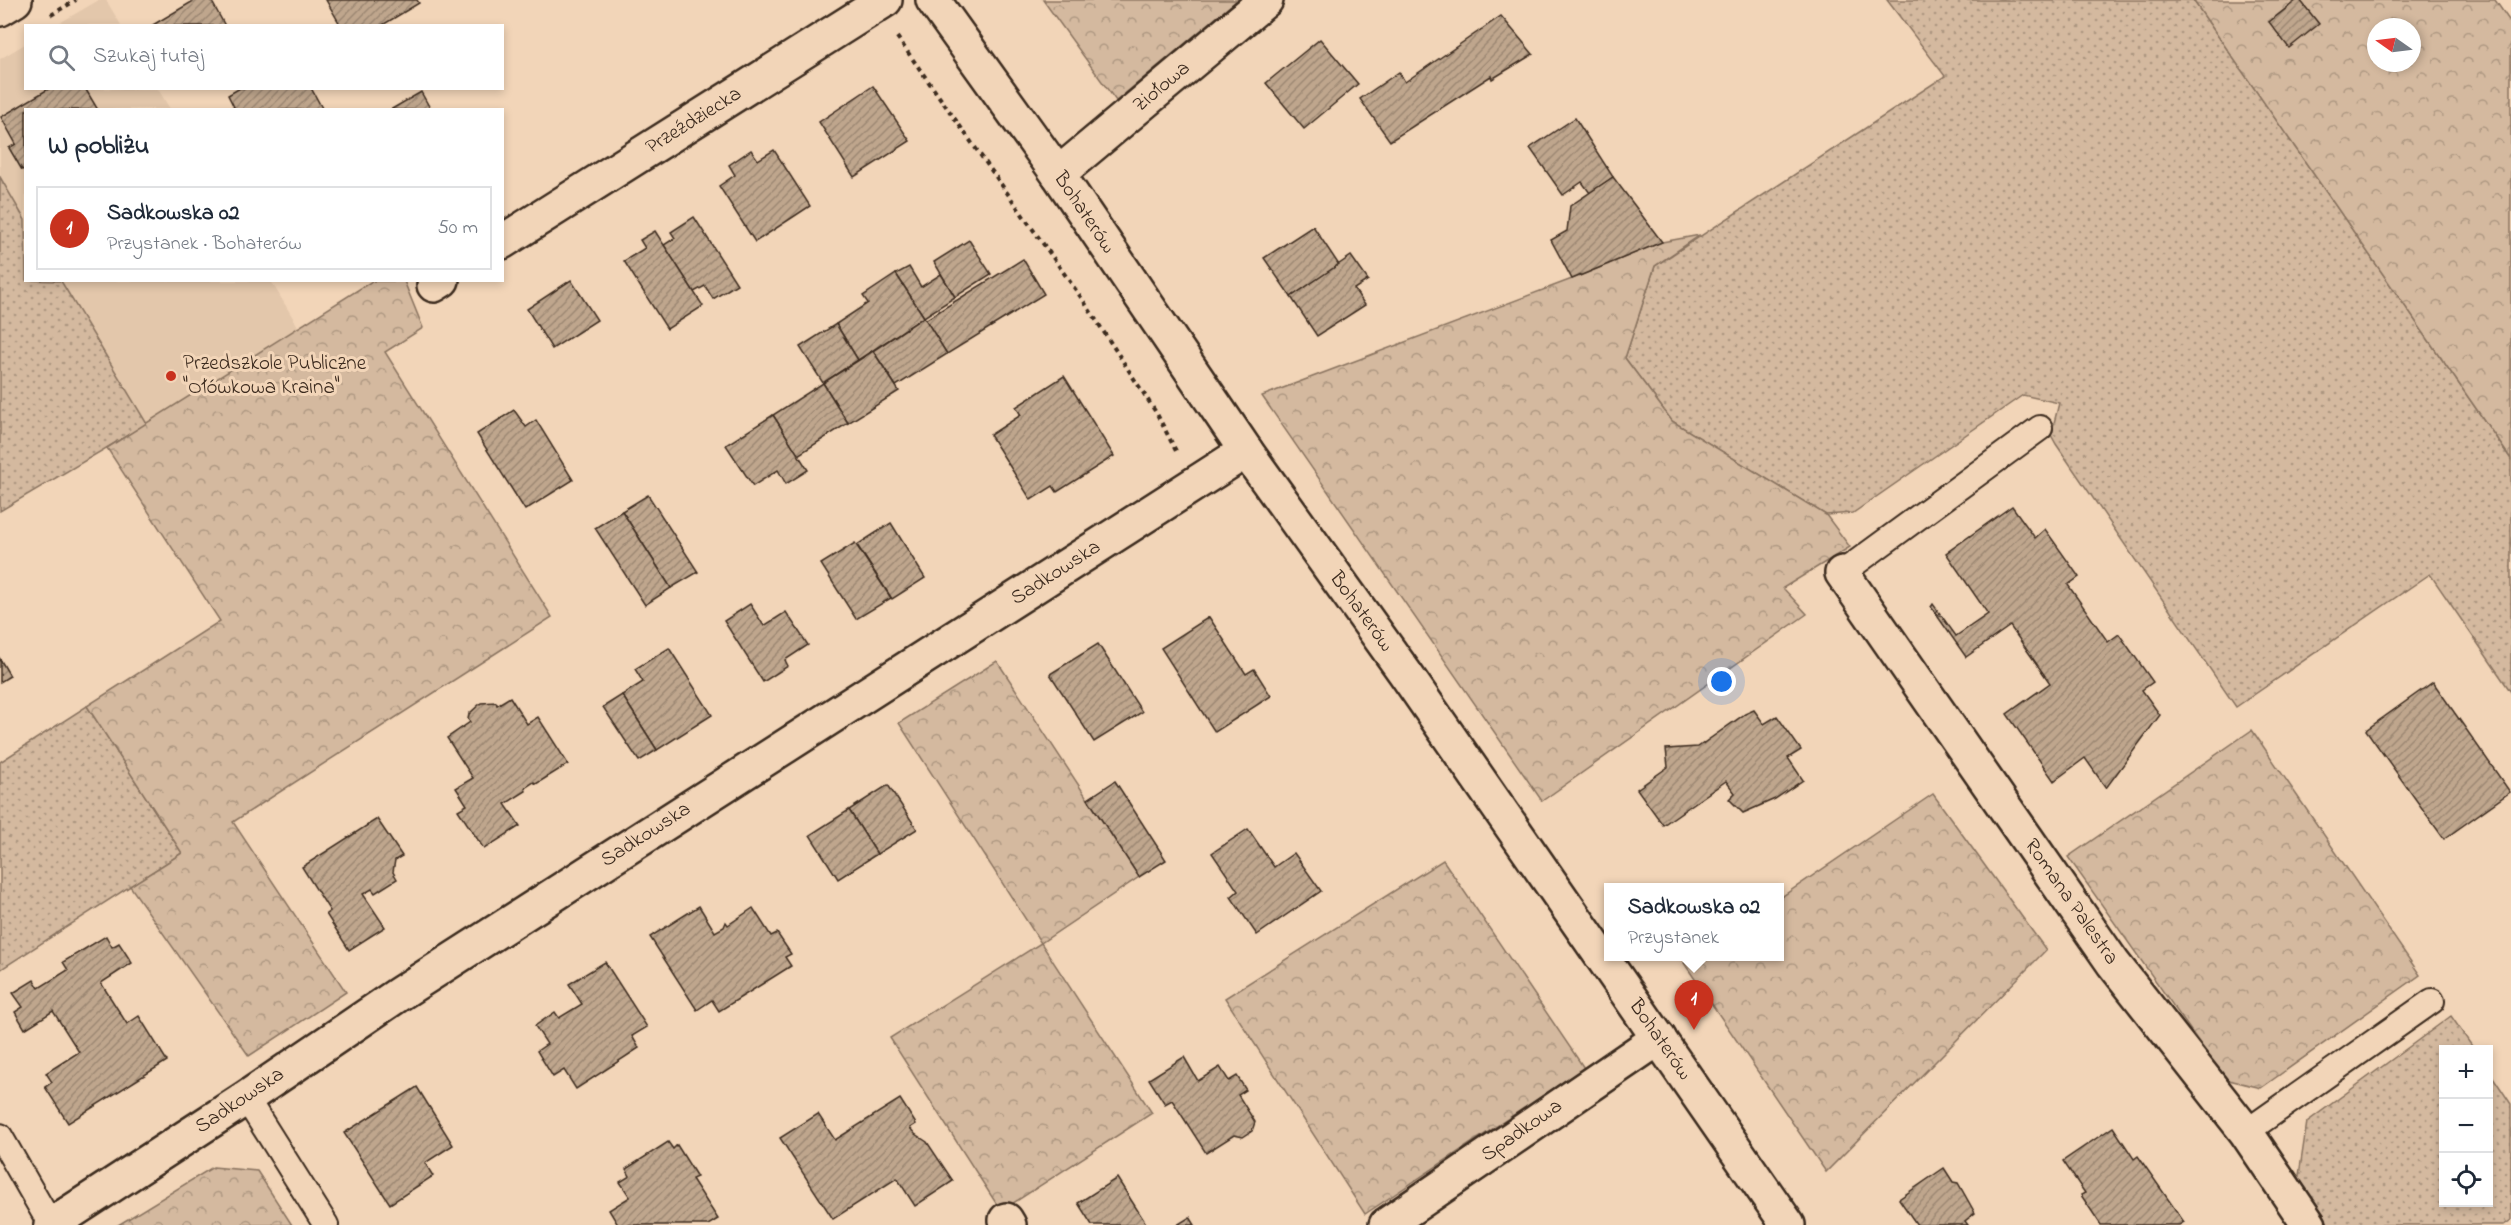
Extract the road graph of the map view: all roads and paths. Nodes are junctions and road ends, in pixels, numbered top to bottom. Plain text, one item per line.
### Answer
1 (15, 0) edge
2 (885, 0) edge
3 (933, 0) edge
4 (1266, 0) edge
5 (0, 9) edge
6 (896, 34) dead end
7 (1058, 174) junction
8 (504, 241) edge
9 (2040, 428) dead end
10 (1246, 451) junction
11 (1179, 456) dead end
12 (1842, 573) joint
13 (1604, 959) edge
14 (1605, 961) edge
15 (2432, 1001) dead end
16 (1659, 1038) junction
17 (246, 1098) junction
18 (2246, 1132) junction
19 (0, 1136) edge
20 (51, 1225) edge
21 (326, 1225) edge
22 (1386, 1225) edge
23 (1788, 1225) edge
24 (2309, 1225) edge

1 - 5 street
2 - 8 street, Przeździecka
3 - 7 street, Bohaterów
4 - 7 street, Ziołowa
6 - 11 path
7 - 10 street, Bohaterów
9 - 12 lane
10 - 13 street, Bohaterów
10 - 17 street, Sadkowska
12 - 18 street, Romana Palestra
14 - 16 street, Bohaterów
15 - 18 lane
16 - 22 street, Spadkowa
16 - 23 street, Bohaterów
17 - 20 street, Sadkowska
17 - 21 lane
18 - 24 street, Romana Palestra
19 - 20 lane

